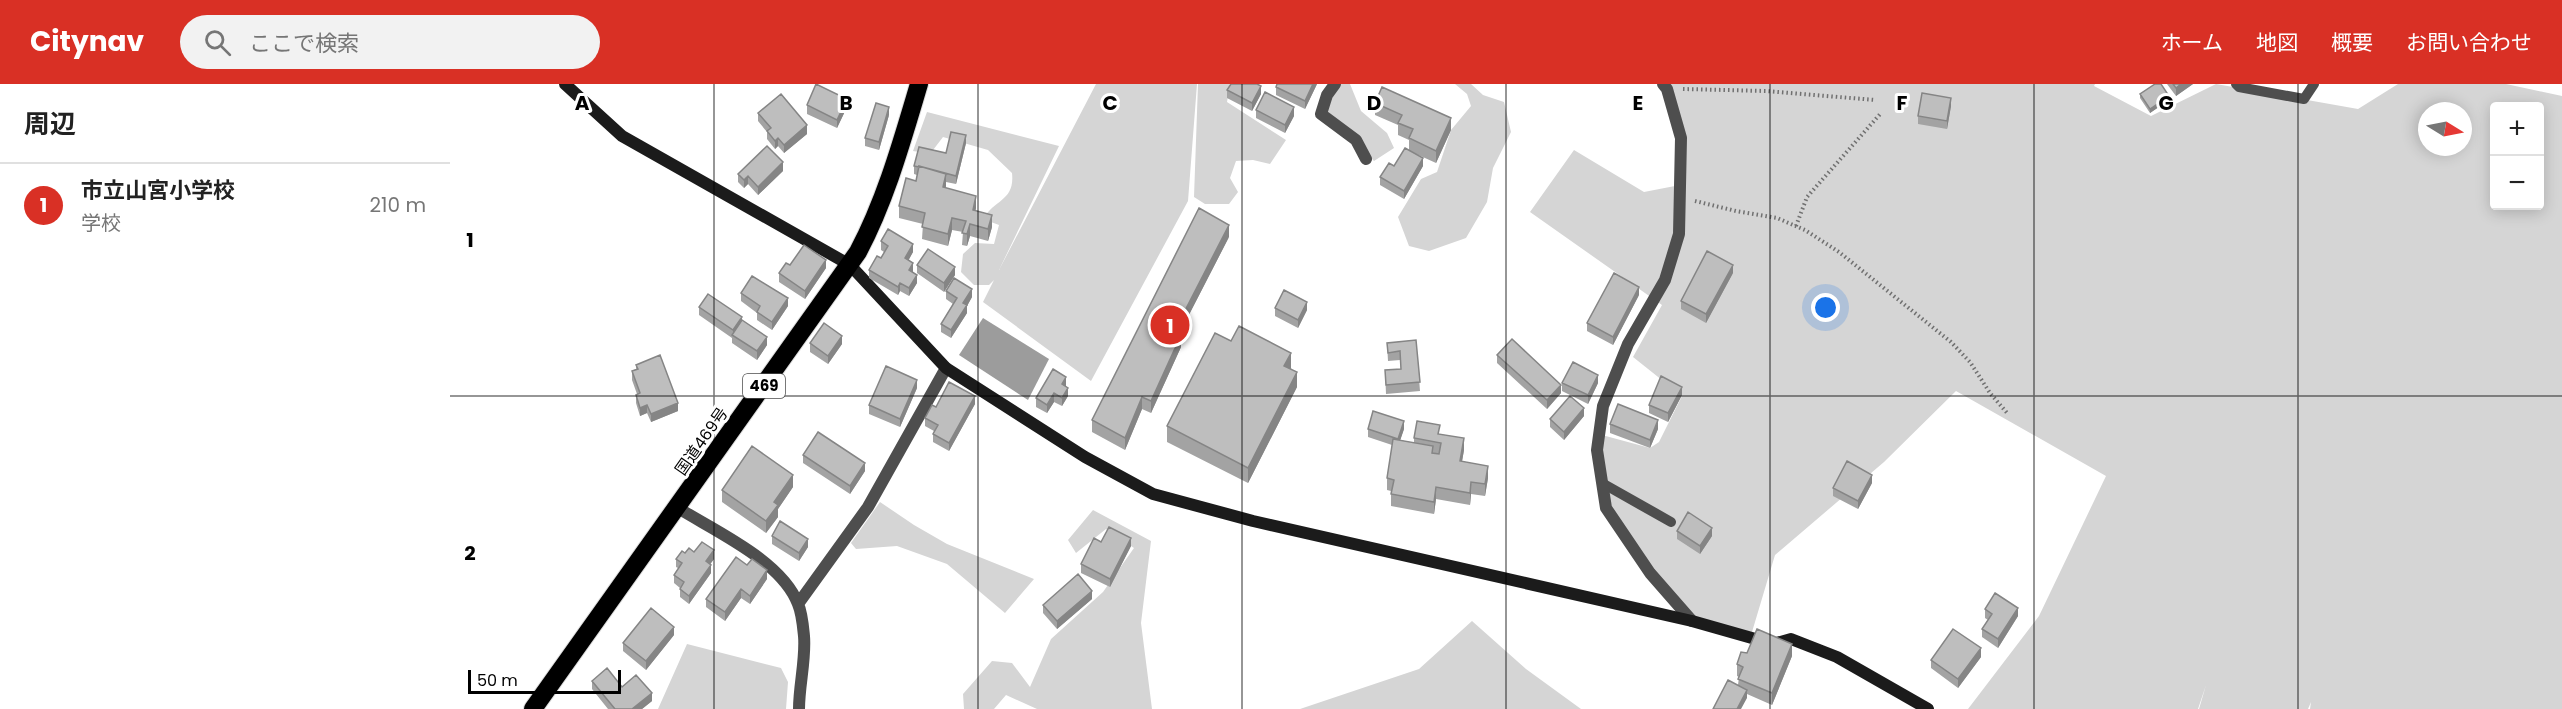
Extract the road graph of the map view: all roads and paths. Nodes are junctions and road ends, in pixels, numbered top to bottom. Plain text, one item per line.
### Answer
1 (565, 84) edge
2 (919, 84) edge
3 (1335, 84) edge
4 (2236, 84) edge
5 (2314, 84) edge
6 (1665, 86) edge
7 (1875, 100) dead end
8 (1881, 113) dead end
9 (1366, 159) dead end
10 (1680, 198) junction
11 (1796, 226) junction
12 (850, 265) junction
13 (946, 368) junction
14 (2008, 414) dead end
15 (1602, 483) junction
16 (678, 508) junction
17 (1671, 522) dead end
18 (798, 604) junction
19 (1692, 621) junction
20 (533, 709) edge
21 (799, 709) edge
22 (1928, 709) edge

1 - 12 street
2 - 12 highway, 国道469号 / 469
3 - 9 street
4 - 5 lane
6 - 7 path
6 - 10 street
8 - 11 path
10 - 11 path
10 - 15 street
11 - 14 path
12 - 13 street
12 - 16 highway, 国道469号 / 469
13 - 18 street
13 - 19 street
15 - 17 lane
15 - 19 street
16 - 18 street
16 - 20 highway, 国道469号 / 469
18 - 21 street
19 - 22 street

